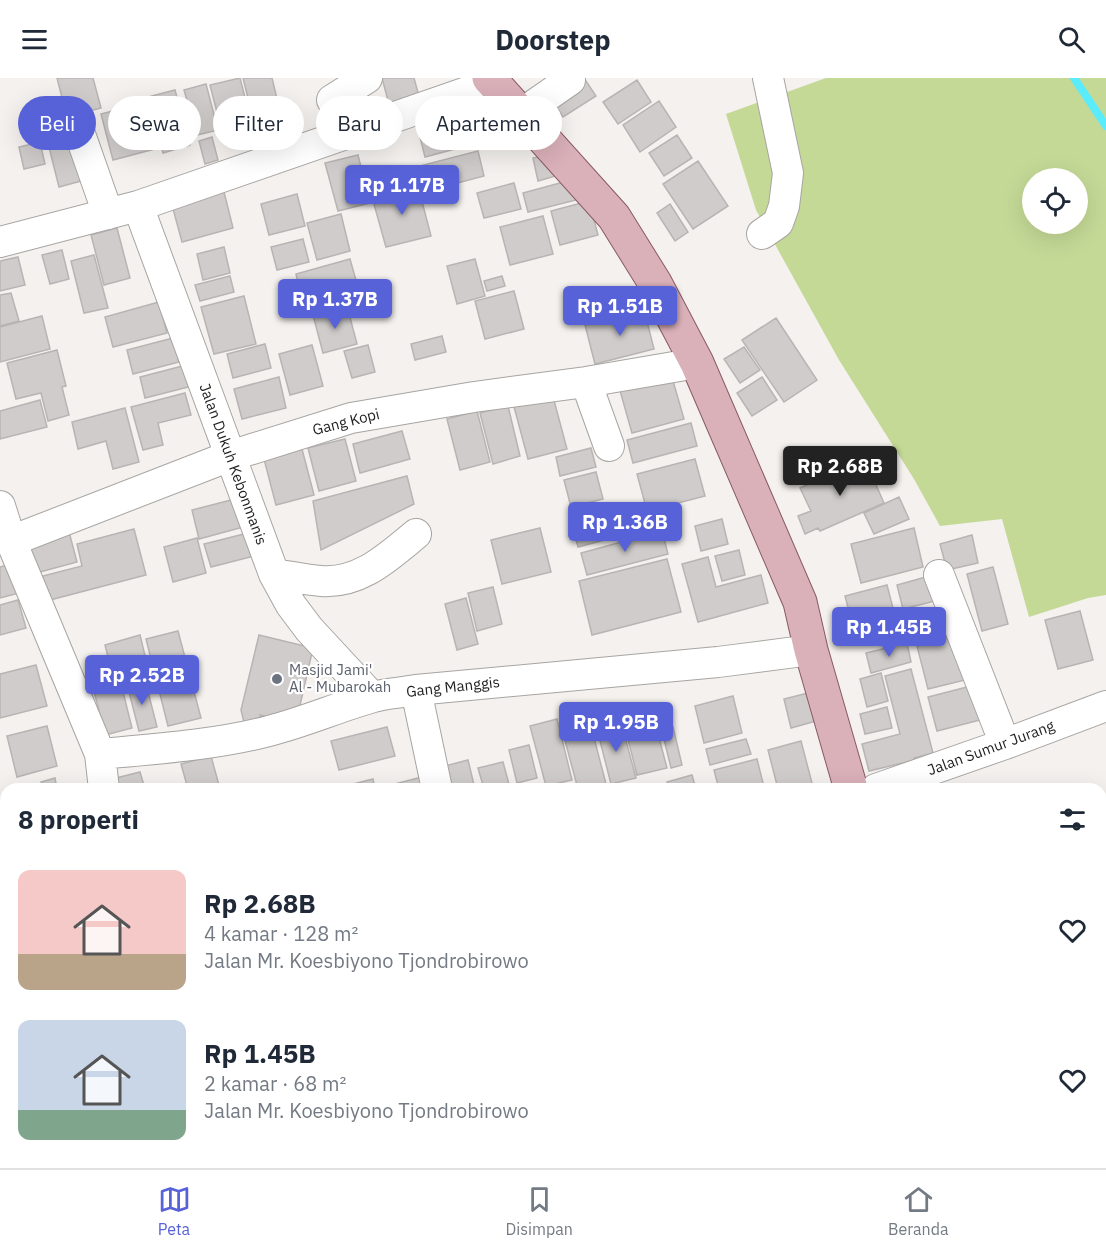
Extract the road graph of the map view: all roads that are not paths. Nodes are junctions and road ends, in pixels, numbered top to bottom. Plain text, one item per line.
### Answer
1 (367, 78) edge
2 (768, 78) edge
3 (491, 80) edge
4 (570, 80) dead end
5 (338, 96) edge
6 (505, 96) edge
7 (547, 96) edge
8 (86, 150) edge
9 (554, 150) edge
10 (138, 206) junction
11 (108, 214) junction
12 (762, 234) dead end
13 (0, 242) edge
14 (697, 363) junction
15 (586, 382) junction
16 (609, 446) dead end
17 (230, 456) junction
18 (0, 506) edge
19 (416, 534) dead end
20 (11, 541) junction
21 (274, 574) junction
22 (939, 574) dead end
23 (811, 650) junction
24 (416, 690) junction
25 (372, 697) junction
26 (1106, 706) edge
27 (1005, 744) junction
28 (100, 754) junction
29 (103, 783) edge
30 (436, 783) edge
31 (849, 783) edge
32 (893, 783) edge

1 - 5 street
2 - 12 street
3 - 6 main road
3 - 10 street
4 - 7 street
8 - 11 street
9 - 14 main road
10 - 11 street
10 - 17 street, Jalan Dukuh Kebonmanis
11 - 13 street
14 - 15 street, Gang Kopi
14 - 23 main road
15 - 16 street
15 - 17 street, Gang Kopi
17 - 20 street, Gang Kopi
17 - 21 street, Jalan Dukuh Kebonmanis
18 - 20 street
19 - 21 street
20 - 28 street
21 - 25 street, Jalan Dukuh Kebonmanis
22 - 27 street
23 - 24 street, Gang Manggis
23 - 31 main road
24 - 25 street, Gang Manggis
24 - 30 street
25 - 28 street, Gang Manggis
26 - 27 street, Jalan Sumur Jurang
27 - 32 street, Jalan Sumur Jurang
28 - 29 street

